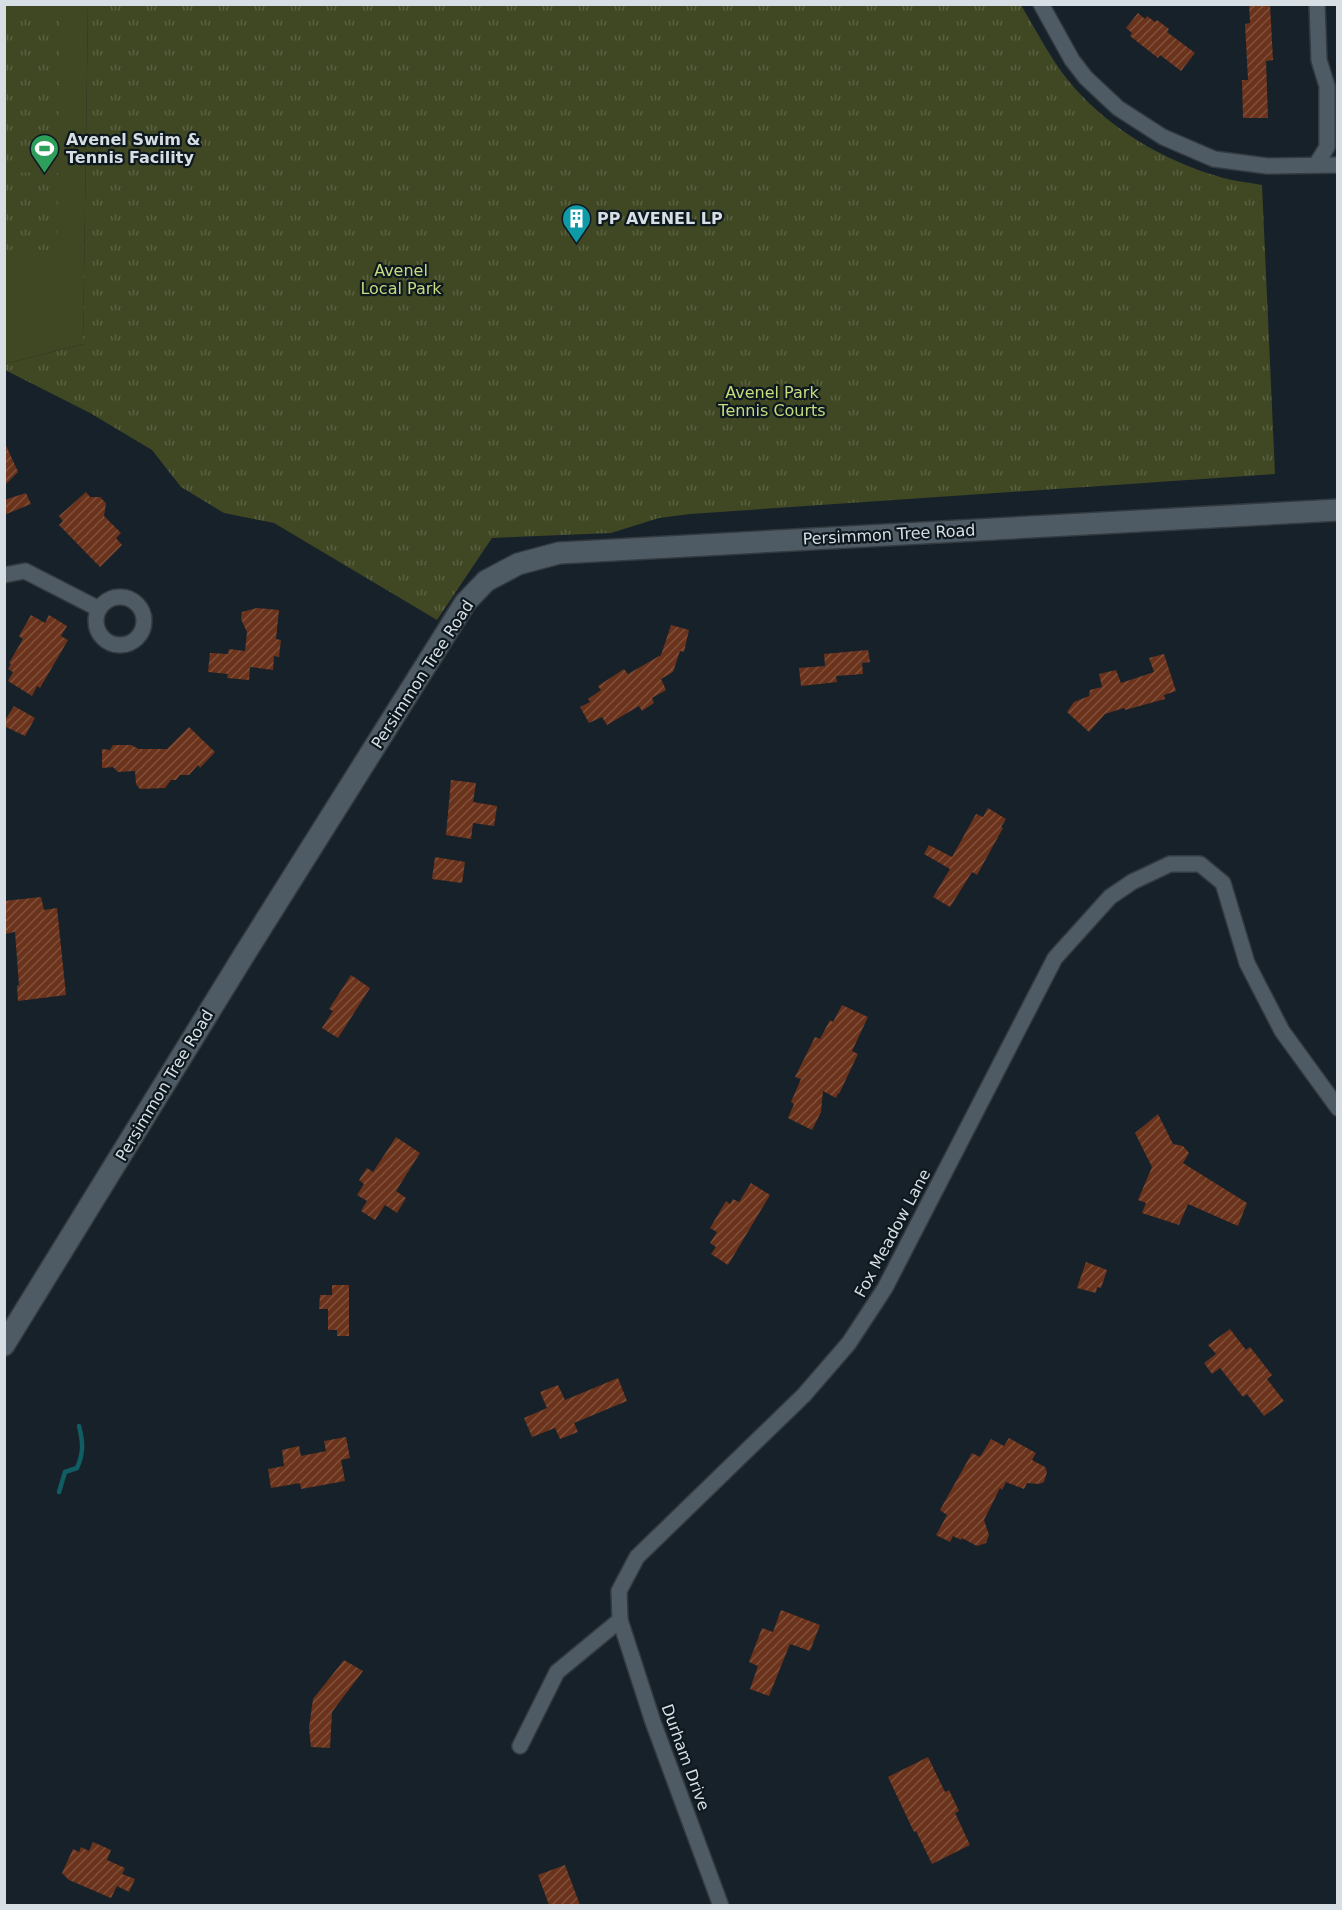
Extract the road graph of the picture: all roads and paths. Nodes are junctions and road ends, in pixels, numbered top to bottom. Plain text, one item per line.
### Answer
1 (1041, 4) edge
2 (1317, 4) edge
3 (1316, 165) junction
4 (1338, 165) edge
5 (1338, 510) edge
6 (4, 575) edge
7 (99, 609) dead end
8 (1338, 1108) edge
9 (4, 1346) edge
10 (620, 1620) junction
11 (520, 1746) dead end
12 (721, 1905) edge

1 - 3 street
2 - 3 street
3 - 4 street
5 - 9 main road, Persimmon Tree Road
6 - 7 street
8 - 10 street, Fox Meadow Lane
10 - 11 street
10 - 12 street, Durham Drive

